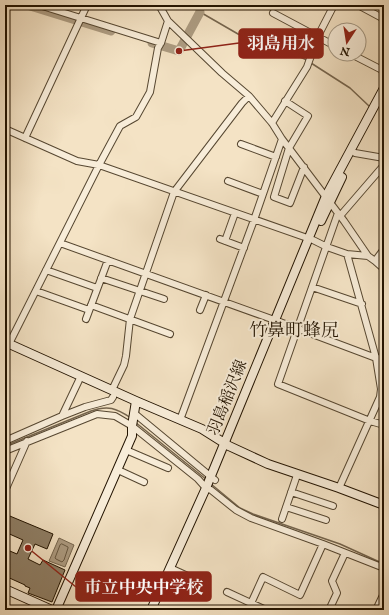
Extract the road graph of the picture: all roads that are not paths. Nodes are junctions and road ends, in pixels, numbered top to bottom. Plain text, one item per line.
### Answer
1 (39, 5) edge
2 (86, 5) edge
3 (159, 5) edge
4 (334, 5) edge
5 (358, 5) edge
6 (273, 13) dead end
7 (384, 19) edge
8 (80, 20) junction
9 (168, 21) junction
10 (318, 36) junction
11 (327, 41) edge
12 (160, 45) junction
13 (367, 62) edge
14 (384, 71) edge
15 (384, 88) edge
16 (249, 96) junction
17 (384, 100) edge
18 (285, 101) junction
19 (272, 123) junction
20 (5, 129) edge
21 (25, 138) junction
22 (282, 139) junction
23 (241, 144) dead end
24 (289, 148) junction
25 (355, 153) junction
26 (276, 157) junction
27 (384, 158) edge
28 (99, 165) junction
29 (384, 165) edge
30 (304, 167) junction
31 (228, 181) dead end
32 (174, 192) junction
33 (263, 194) junction
34 (328, 199) junction
35 (235, 213) junction
36 (339, 214) junction
37 (254, 220) junction
38 (310, 240) junction
39 (60, 243) junction
40 (327, 247) junction
41 (244, 248) junction
42 (384, 249) edge
43 (347, 254) junction
44 (368, 256) junction
45 (108, 260) junction
46 (375, 261) junction
47 (384, 269) edge
48 (46, 270) junction
49 (146, 274) junction
50 (101, 278) junction
51 (312, 287) junction
52 (97, 288) junction
53 (36, 291) junction
54 (140, 291) junction
55 (206, 295) junction
56 (164, 299) dead end
57 (224, 302) junction
58 (362, 304) junction
59 (90, 308) junction
60 (200, 310) dead end
61 (86, 319) dead end
62 (130, 320) junction
63 (278, 321) junction
64 (297, 329) junction
65 (170, 334) dead end
66 (7, 343) edge
67 (376, 358) junction
68 (384, 359) edge
69 (81, 376) junction
70 (113, 393) junction
71 (136, 401) junction
72 (62, 416) junction
73 (133, 420) junction
74 (180, 420) junction
75 (370, 421) junction
76 (384, 425) edge
77 (5, 441) edge
78 (27, 441) junction
79 (227, 444) junction
80 (5, 450) edge
81 (126, 450) junction
82 (168, 468) dead end
83 (118, 470) junction
84 (297, 474) junction
85 (144, 482) dead end
86 (211, 484) junction
87 (339, 488) junction
88 (5, 491) edge
89 (291, 492) junction
90 (384, 505) edge
91 (333, 506) dead end
92 (286, 507) junction
93 (282, 519) dead end
94 (326, 520) dead end
95 (323, 544) junction
96 (345, 553) junction
97 (384, 568) edge
98 (172, 569) junction
99 (203, 583) dead end
100 (6, 592) edge
101 (226, 592) dead end
102 (384, 593) edge
103 (251, 603) junction
104 (52, 610) edge
105 (56, 610) edge
106 (151, 610) edge
107 (156, 610) edge
108 (248, 610) edge
109 (266, 610) edge
110 (329, 610) edge
111 (376, 610) edge

1 - 8 street
2 - 8 street
3 - 9 street
4 - 10 street
5 - 7 street
6 - 10 street
8 - 12 street
8 - 21 street
9 - 12 street
9 - 16 street
10 - 11 street
10 - 18 street
12 - 28 street
13 - 14 street
15 - 34 main road, 羽島稲沢線
16 - 19 street
16 - 32 street
17 - 25 main road, 羽島稲沢線
18 - 19 street
18 - 24 street
19 - 22 street
20 - 21 street
21 - 28 street
22 - 24 street
22 - 26 street
23 - 26 street
24 - 30 street
24 - 30 street
25 - 27 street
25 - 34 main road, 羽島稲沢線
26 - 33 street
28 - 32 street
28 - 39 street
29 - 36 street
30 - 34 street
31 - 33 street
32 - 35 street
32 - 49 street
33 - 37 street
34 - 36 street
34 - 38 main road, 羽島稲沢線
35 - 37 street
35 - 41 street
36 - 40 street
36 - 44 street
37 - 38 street
37 - 41 street
38 - 40 street
38 - 63 main road, 羽島稲沢線
39 - 45 street
39 - 48 street
40 - 43 street
40 - 51 street
41 - 57 street
42 - 46 street
43 - 44 street
43 - 58 street
44 - 46 street
45 - 49 street
45 - 50 street
46 - 47 street
48 - 52 street
48 - 53 street
49 - 54 street
49 - 55 street
50 - 52 street
50 - 54 street
51 - 58 street
51 - 64 street
52 - 59 street
53 - 59 street
53 - 66 street
54 - 56 street
54 - 62 street
55 - 57 street
55 - 60 street
57 - 63 street
57 - 74 street
58 - 67 street
59 - 61 street
59 - 62 street
62 - 65 street
62 - 70 street
63 - 64 street
63 - 79 main road, 羽島稲沢線
64 - 67 street
64 - 75 street
66 - 69 main road
67 - 68 street
67 - 75 street
69 - 70 main road
69 - 72 street
70 - 71 main road
70 - 72 street
71 - 73 main road
71 - 74 main road
72 - 77 street
73 - 78 street
73 - 81 main road
73 - 86 street
73 - 86 street
74 - 79 main road
75 - 76 street
75 - 87 street
78 - 80 street
78 - 88 street
79 - 84 main road
79 - 86 main road, 羽島稲沢線
81 - 82 street
81 - 83 main road
83 - 85 street
83 - 105 main road
84 - 87 main road
84 - 89 street
86 - 95 street
86 - 98 main road, 羽島稲沢線
87 - 90 main road
89 - 91 street
89 - 92 street
92 - 93 street
92 - 94 street
95 - 96 street
95 - 103 street
96 - 97 street
96 - 110 street
98 - 99 street
98 - 106 main road, 羽島稲沢線
98 - 107 main road, 羽島稲沢線
100 - 104 main road
101 - 103 street
102 - 111 street
103 - 108 street
103 - 109 street

